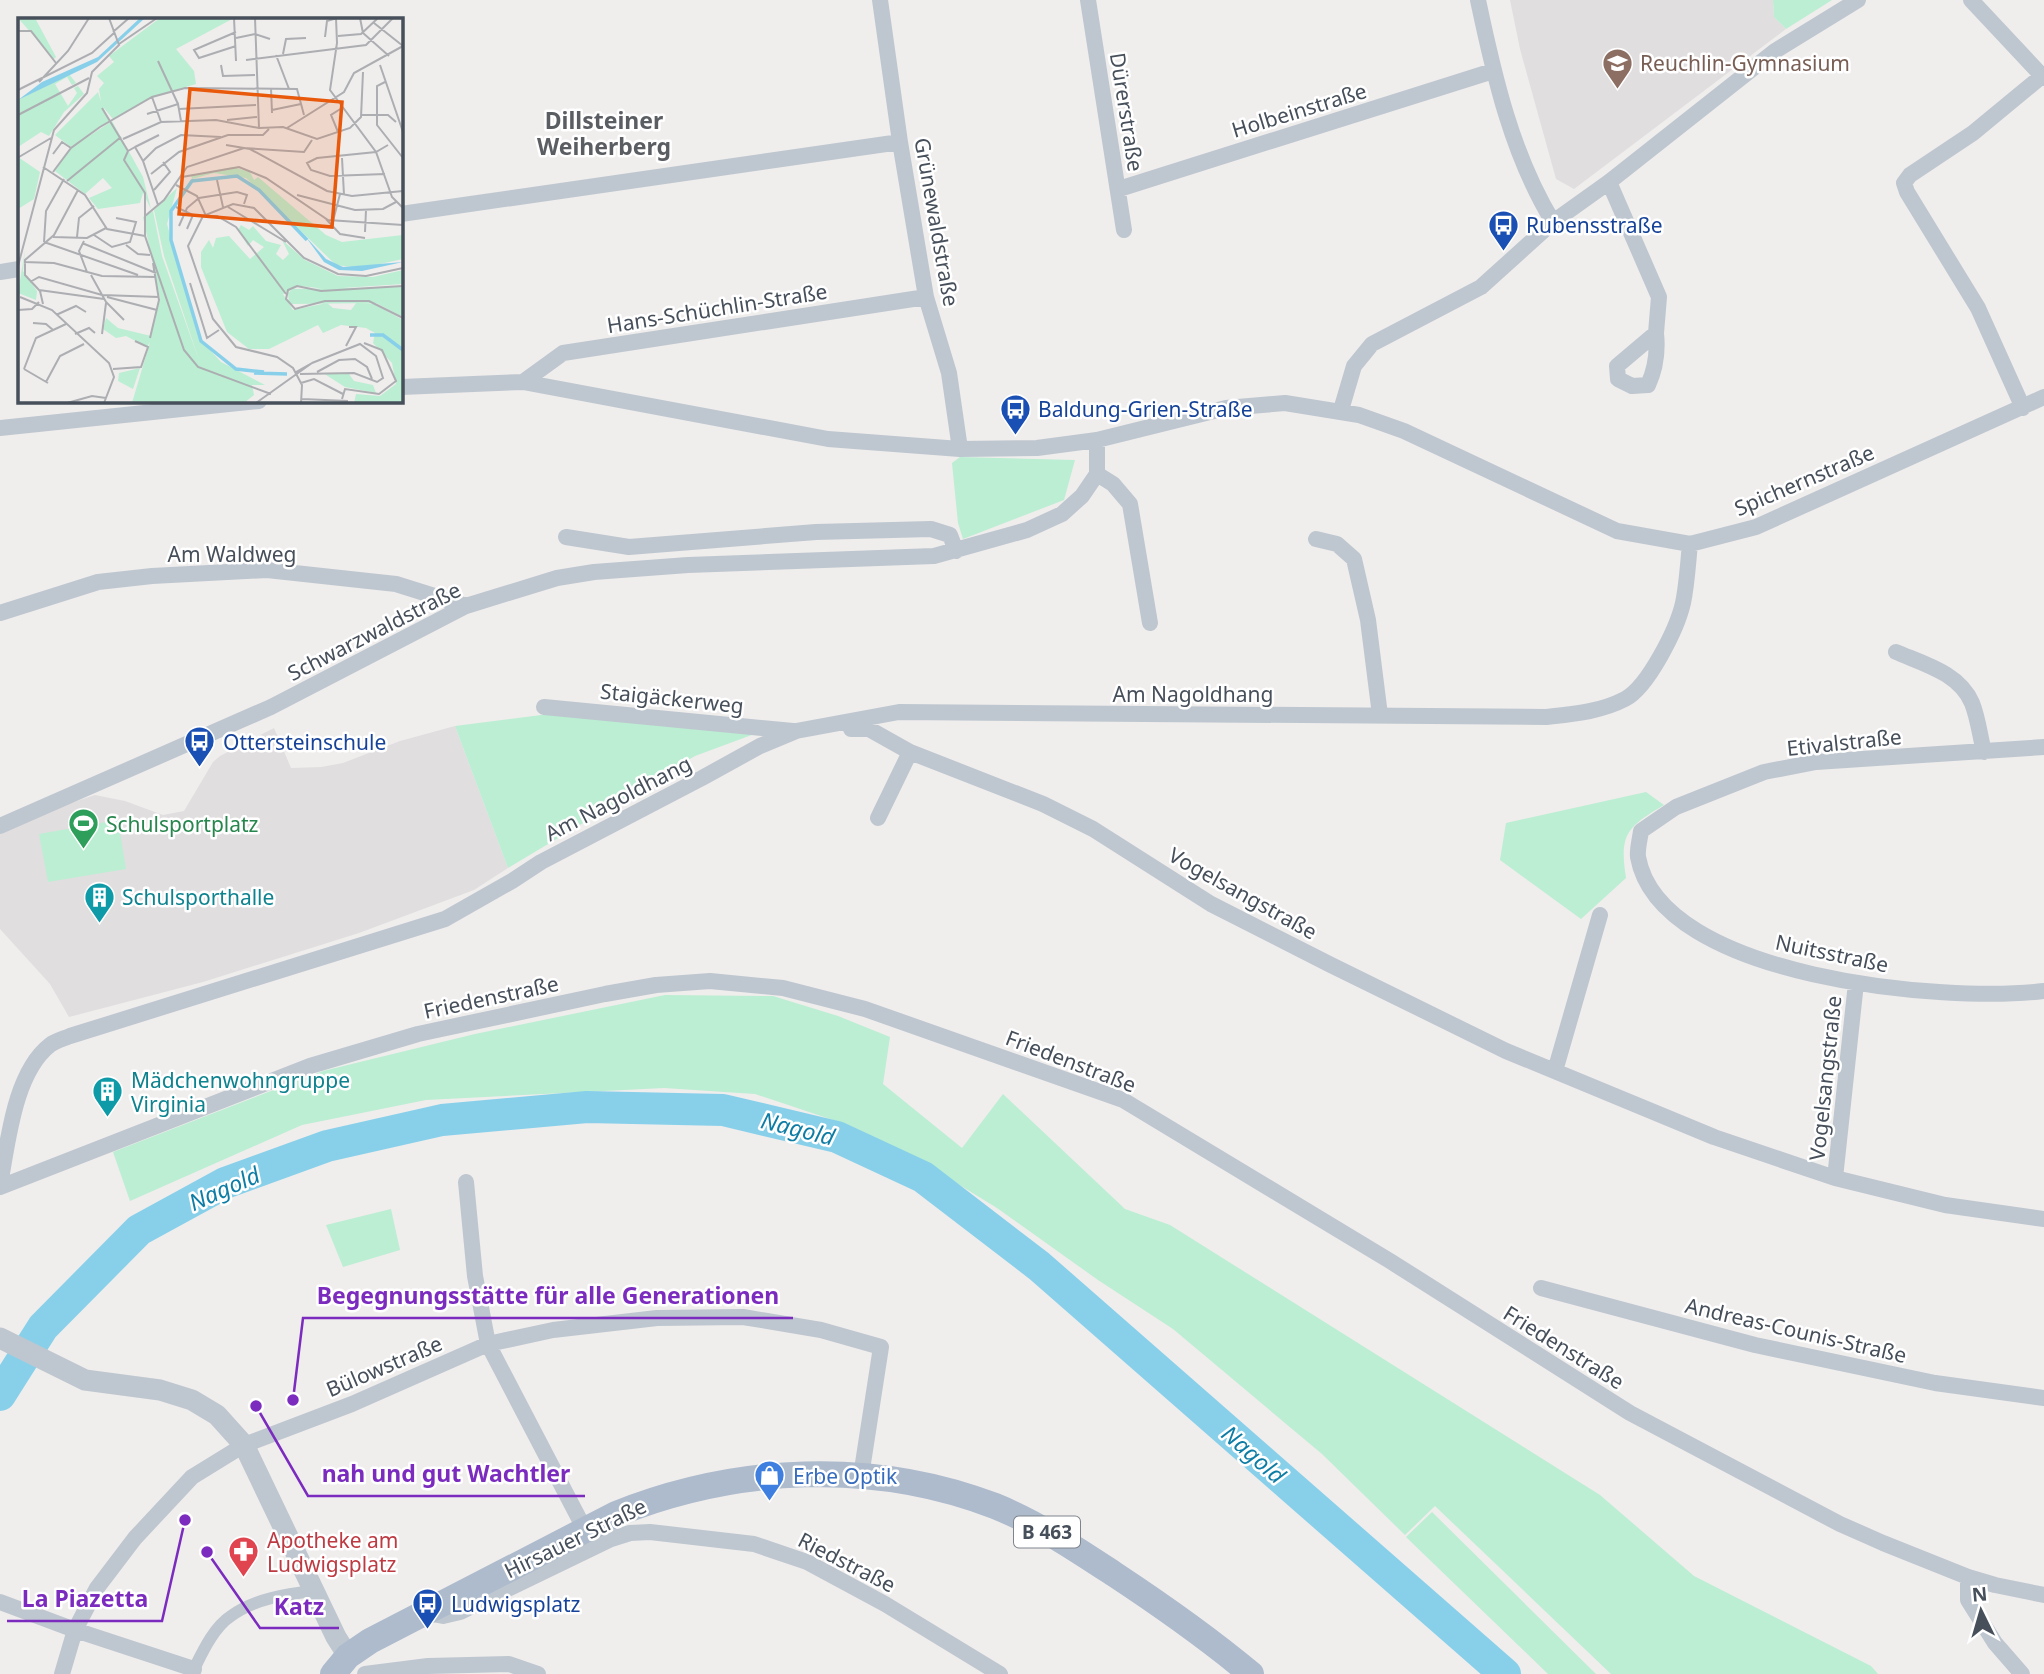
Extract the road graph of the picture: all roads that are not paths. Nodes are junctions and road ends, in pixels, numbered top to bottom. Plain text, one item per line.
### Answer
1 (880, 0) edge
2 (1088, 0) edge
3 (1478, 0) edge
4 (1858, 0) edge
5 (1971, 0) edge
6 (1493, 71) junction
7 (2043, 77) edge
8 (900, 142) junction
9 (1609, 182) junction
10 (1119, 189) junction
11 (402, 214) edge
12 (1553, 222) junction
13 (1124, 230) dead end
14 (18, 269) edge
15 (0, 272) edge
16 (926, 297) junction
17 (1656, 333) dead end
18 (523, 382) junction
19 (402, 387) edge
20 (2044, 397) edge
21 (248, 402) edge
22 (2022, 408) junction
23 (1341, 410) junction
24 (0, 428) edge
25 (1097, 440) junction
26 (960, 449) junction
27 (1097, 474) junction
28 (566, 537) dead end
29 (1316, 539) dead end
30 (1690, 544) junction
31 (956, 551) junction
32 (466, 606) junction
33 (0, 613) edge
34 (1150, 623) dead end
35 (1896, 652) dead end
36 (544, 707) dead end
37 (1380, 715) junction
38 (796, 731) junction
39 (2044, 747) edge
40 (910, 752) junction
41 (1984, 752) junction
42 (878, 818) dead end
43 (0, 826) edge
44 (1643, 874) joint
45 (1601, 915) dead end
46 (1856, 984) junction
47 (2044, 991) edge
48 (1555, 1071) junction
49 (1835, 1178) junction
50 (466, 1182) dead end
51 (0, 1186) edge
52 (2044, 1219) edge
53 (1541, 1288) dead end
54 (0, 1338) edge
55 (488, 1344) junction
56 (2044, 1398) edge
57 (244, 1445) junction
58 (861, 1476) junction
59 (585, 1530) junction
60 (1968, 1577) junction
61 (314, 1591) junction
62 (2044, 1595) edge
63 (0, 1602) edge
64 (425, 1613) junction
65 (75, 1630) junction
66 (352, 1670) edge
67 (193, 1672) edge
68 (62, 1674) edge
69 (538, 1674) edge
70 (1000, 1674) edge
71 (1251, 1674) edge
72 (2022, 1674) edge

1 - 8 street, Grünewaldstraße
2 - 10 street, Dürerstraße
3 - 6 street
4 - 9 street
5 - 7 street
6 - 10 street, Holbeinstraße
6 - 12 street
7 - 22 street
8 - 11 street
8 - 16 street, Grünewaldstraße
9 - 12 street
9 - 17 street
10 - 13 street, Dürerstraße
12 - 23 street
14 - 15 street
16 - 18 street, Hans-Schüchlin-Straße
16 - 26 street, Grünewaldstraße
18 - 19 street
18 - 26 street
20 - 22 street, Spichernstraße
21 - 24 street
22 - 30 street, Spichernstraße
23 - 25 street
23 - 30 street, Spichernstraße
25 - 26 street
25 - 27 street
27 - 31 street, Schwarzwaldstraße
27 - 34 street
28 - 31 street
29 - 37 street
30 - 37 street, Am Nagoldhang
31 - 32 street, Schwarzwaldstraße
32 - 33 street, Am Waldweg
32 - 43 street, Schwarzwaldstraße
35 - 41 street
36 - 38 street, Staigäckerweg
37 - 38 street, Am Nagoldhang
38 - 40 street, Vogelsangstraße
38 - 51 street, Am Nagoldhang
39 - 41 street, Etivalstraße
40 - 42 street
40 - 48 street, Vogelsangstraße
41 - 44 street, Etivalstraße
44 - 46 street, Nuitsstraße
45 - 48 street
46 - 47 street, Nuitsstraße
46 - 49 street, Vogelsangstraße
48 - 49 street, Vogelsangstraße
49 - 52 street, Vogelsangstraße
50 - 55 street
51 - 60 street, Friedenstraße
53 - 56 street, Andreas-Counis-Straße
54 - 57 street
55 - 57 street, Bülowstraße
55 - 58 street, Bülowstraße
55 - 59 street
57 - 61 street
57 - 65 street, Bülowstraße
58 - 59 main road, Hirsauer Straße / B 463
58 - 71 main road, Hirsauer Straße / B 463
59 - 64 main road, Hirsauer Straße / B 463
60 - 62 street, Friedenstraße
60 - 72 street
61 - 66 street
61 - 67 street
63 - 65 street
64 - 66 main road, Hirsauer Straße / B 463
64 - 70 street, Riedstraße
65 - 67 street
65 - 68 street, Bülowstraße
66 - 69 street

